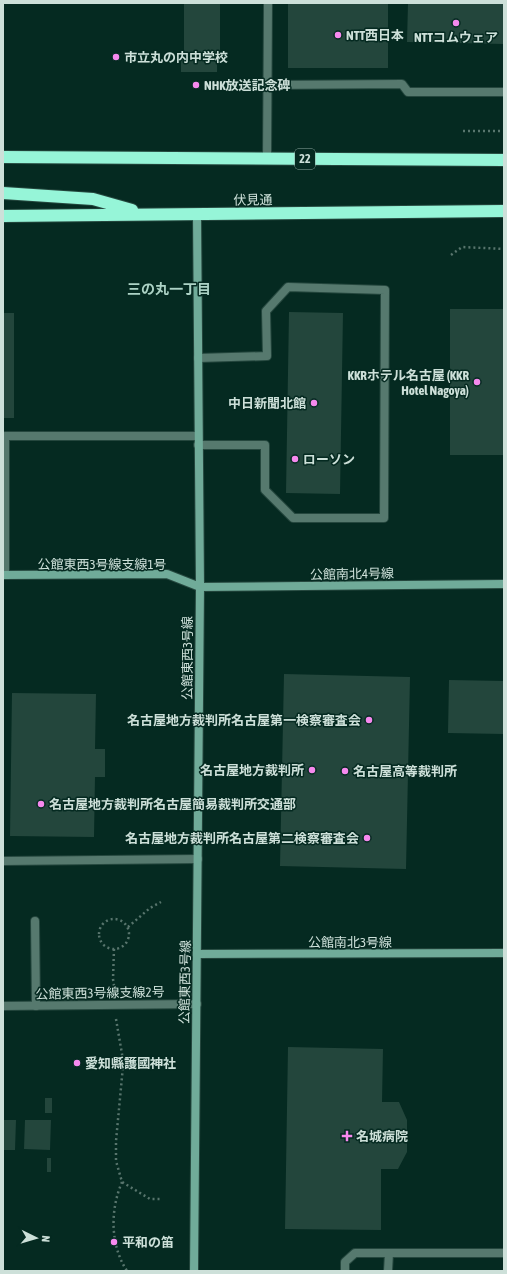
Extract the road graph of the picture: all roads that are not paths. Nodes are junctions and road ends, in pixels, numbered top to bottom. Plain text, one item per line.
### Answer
1 (268, 3) edge
2 (267, 85) junction
3 (504, 92) edge
4 (3, 157) edge
5 (267, 159) junction
6 (504, 160) edge
7 (3, 193) edge
8 (504, 211) edge
9 (147, 214) junction
10 (197, 214) junction
11 (3, 216) edge
12 (198, 358) junction
13 (198, 436) junction
14 (198, 445) junction
15 (4, 575) edge
16 (504, 584) edge
17 (200, 587) junction
18 (198, 858) junction
19 (3, 861) edge
20 (35, 921) dead end
21 (197, 954) junction
22 (504, 954) edge
23 (196, 1004) junction
24 (3, 1006) edge
25 (36, 1006) junction
26 (389, 1253) junction
27 (504, 1253) edge
28 (194, 1271) edge
29 (345, 1271) edge
30 (388, 1271) edge

1 - 2 street
2 - 3 street
2 - 5 street
4 - 5 highway, 22
5 - 6 highway, 22
7 - 9 highway
8 - 10 highway, 伏見通
9 - 10 highway, 伏見通
9 - 11 highway, 伏見通
10 - 12 street, 公館東西3号線
12 - 13 street, 公館東西3号線
12 - 14 street
13 - 14 street, 公館東西3号線
13 - 15 street
14 - 17 street, 公館東西3号線
15 - 17 street, 公館東西3号線支線1号
16 - 17 street, 公館南北4号線
17 - 18 street, 公館東西3号線
18 - 19 street
18 - 21 street, 公館東西3号線
20 - 25 street
21 - 22 street, 公館南北3号線
21 - 23 street, 公館東西3号線
23 - 25 street, 公館東西3号線支線2号
23 - 28 street, 公館東西3号線
24 - 25 street, 公館東西3号線支線2号
26 - 27 street
26 - 29 street
26 - 30 street

